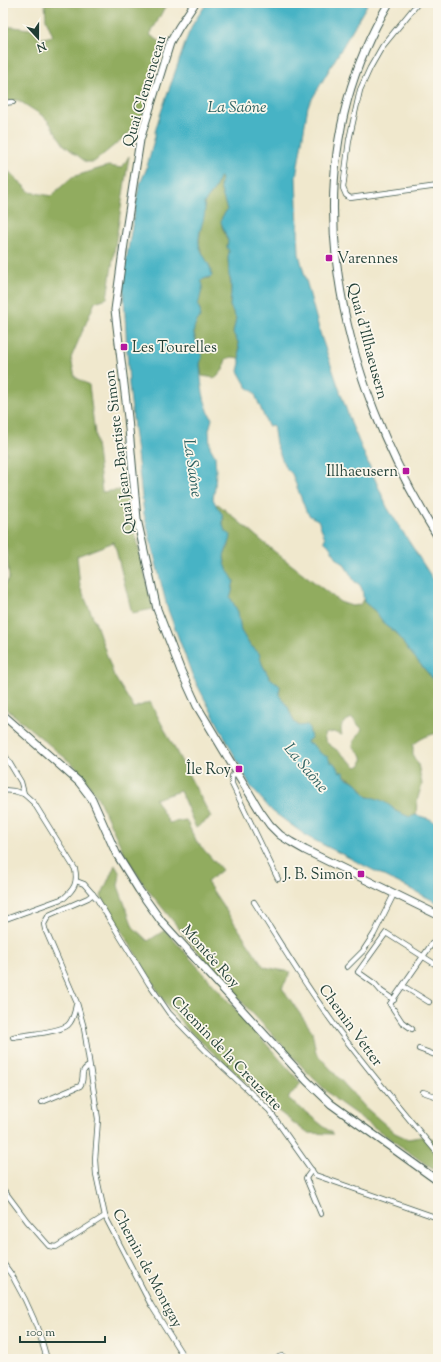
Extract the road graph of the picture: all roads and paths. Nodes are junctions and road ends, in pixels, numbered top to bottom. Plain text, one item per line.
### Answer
1 (195, 3) edge
2 (389, 3) edge
3 (418, 3) edge
4 (13, 102) dead end
5 (3, 103) edge
6 (135, 168) joint
7 (438, 186) edge
8 (438, 537) edge
9 (3, 715) edge
10 (3, 752) edge
11 (236, 772) junction
12 (3, 790) edge
13 (24, 794) junction
14 (278, 879) dead end
15 (76, 881) junction
16 (92, 894) junction
17 (394, 894) junction
18 (254, 902) dead end
19 (438, 915) edge
20 (3, 920) edge
21 (438, 935) edge
22 (423, 956) junction
23 (438, 966) edge
24 (347, 967) dead end
25 (403, 986) junction
26 (394, 1000) junction
27 (429, 1002) dead end
28 (77, 1003) junction
29 (412, 1029) dead end
30 (13, 1037) dead end
31 (420, 1049) dead end
32 (438, 1056) edge
33 (89, 1066) junction
34 (423, 1092) dead end
35 (438, 1097) edge
36 (42, 1102) dead end
37 (438, 1154) edge
38 (312, 1170) junction
39 (438, 1181) edge
40 (3, 1189) edge
41 (321, 1214) dead end
42 (105, 1216) junction
43 (438, 1218) edge
44 (3, 1263) edge
45 (47, 1359) edge
46 (186, 1359) edge
47 (278, 1359) edge
48 (286, 1359) edge

1 - 6 main road, Quai Clemenceau
2 - 8 main road, Quai d'Illhaeusern
3 - 7 street
4 - 5 street
6 - 11 main road, Quai Jean-Baptiste Simon
9 - 39 main road, Montée Roy
10 - 13 street
11 - 14 street
11 - 17 main road, Quai Jean-Baptiste Simon
12 - 13 street
13 - 15 street
15 - 16 street, Chemin de la Creuzette
15 - 20 street
16 - 28 street, Chemin de Montgay
16 - 38 street, Chemin de la Creuzette
17 - 19 main road, Quai Jean-Baptiste Simon
17 - 24 street
18 - 37 street, Chemin Vetter
21 - 22 street
22 - 23 street
22 - 25 street
22 - 26 street
25 - 26 street
25 - 27 street
26 - 29 street
28 - 30 street
28 - 33 street, Chemin de Montgay
31 - 32 street
33 - 36 street
33 - 42 street, Chemin de Montgay
34 - 35 street
38 - 41 street
38 - 43 street, Chemin de la Creuzette
40 - 42 street
42 - 46 street, Chemin de Montgay
44 - 45 street
47 - 48 street

